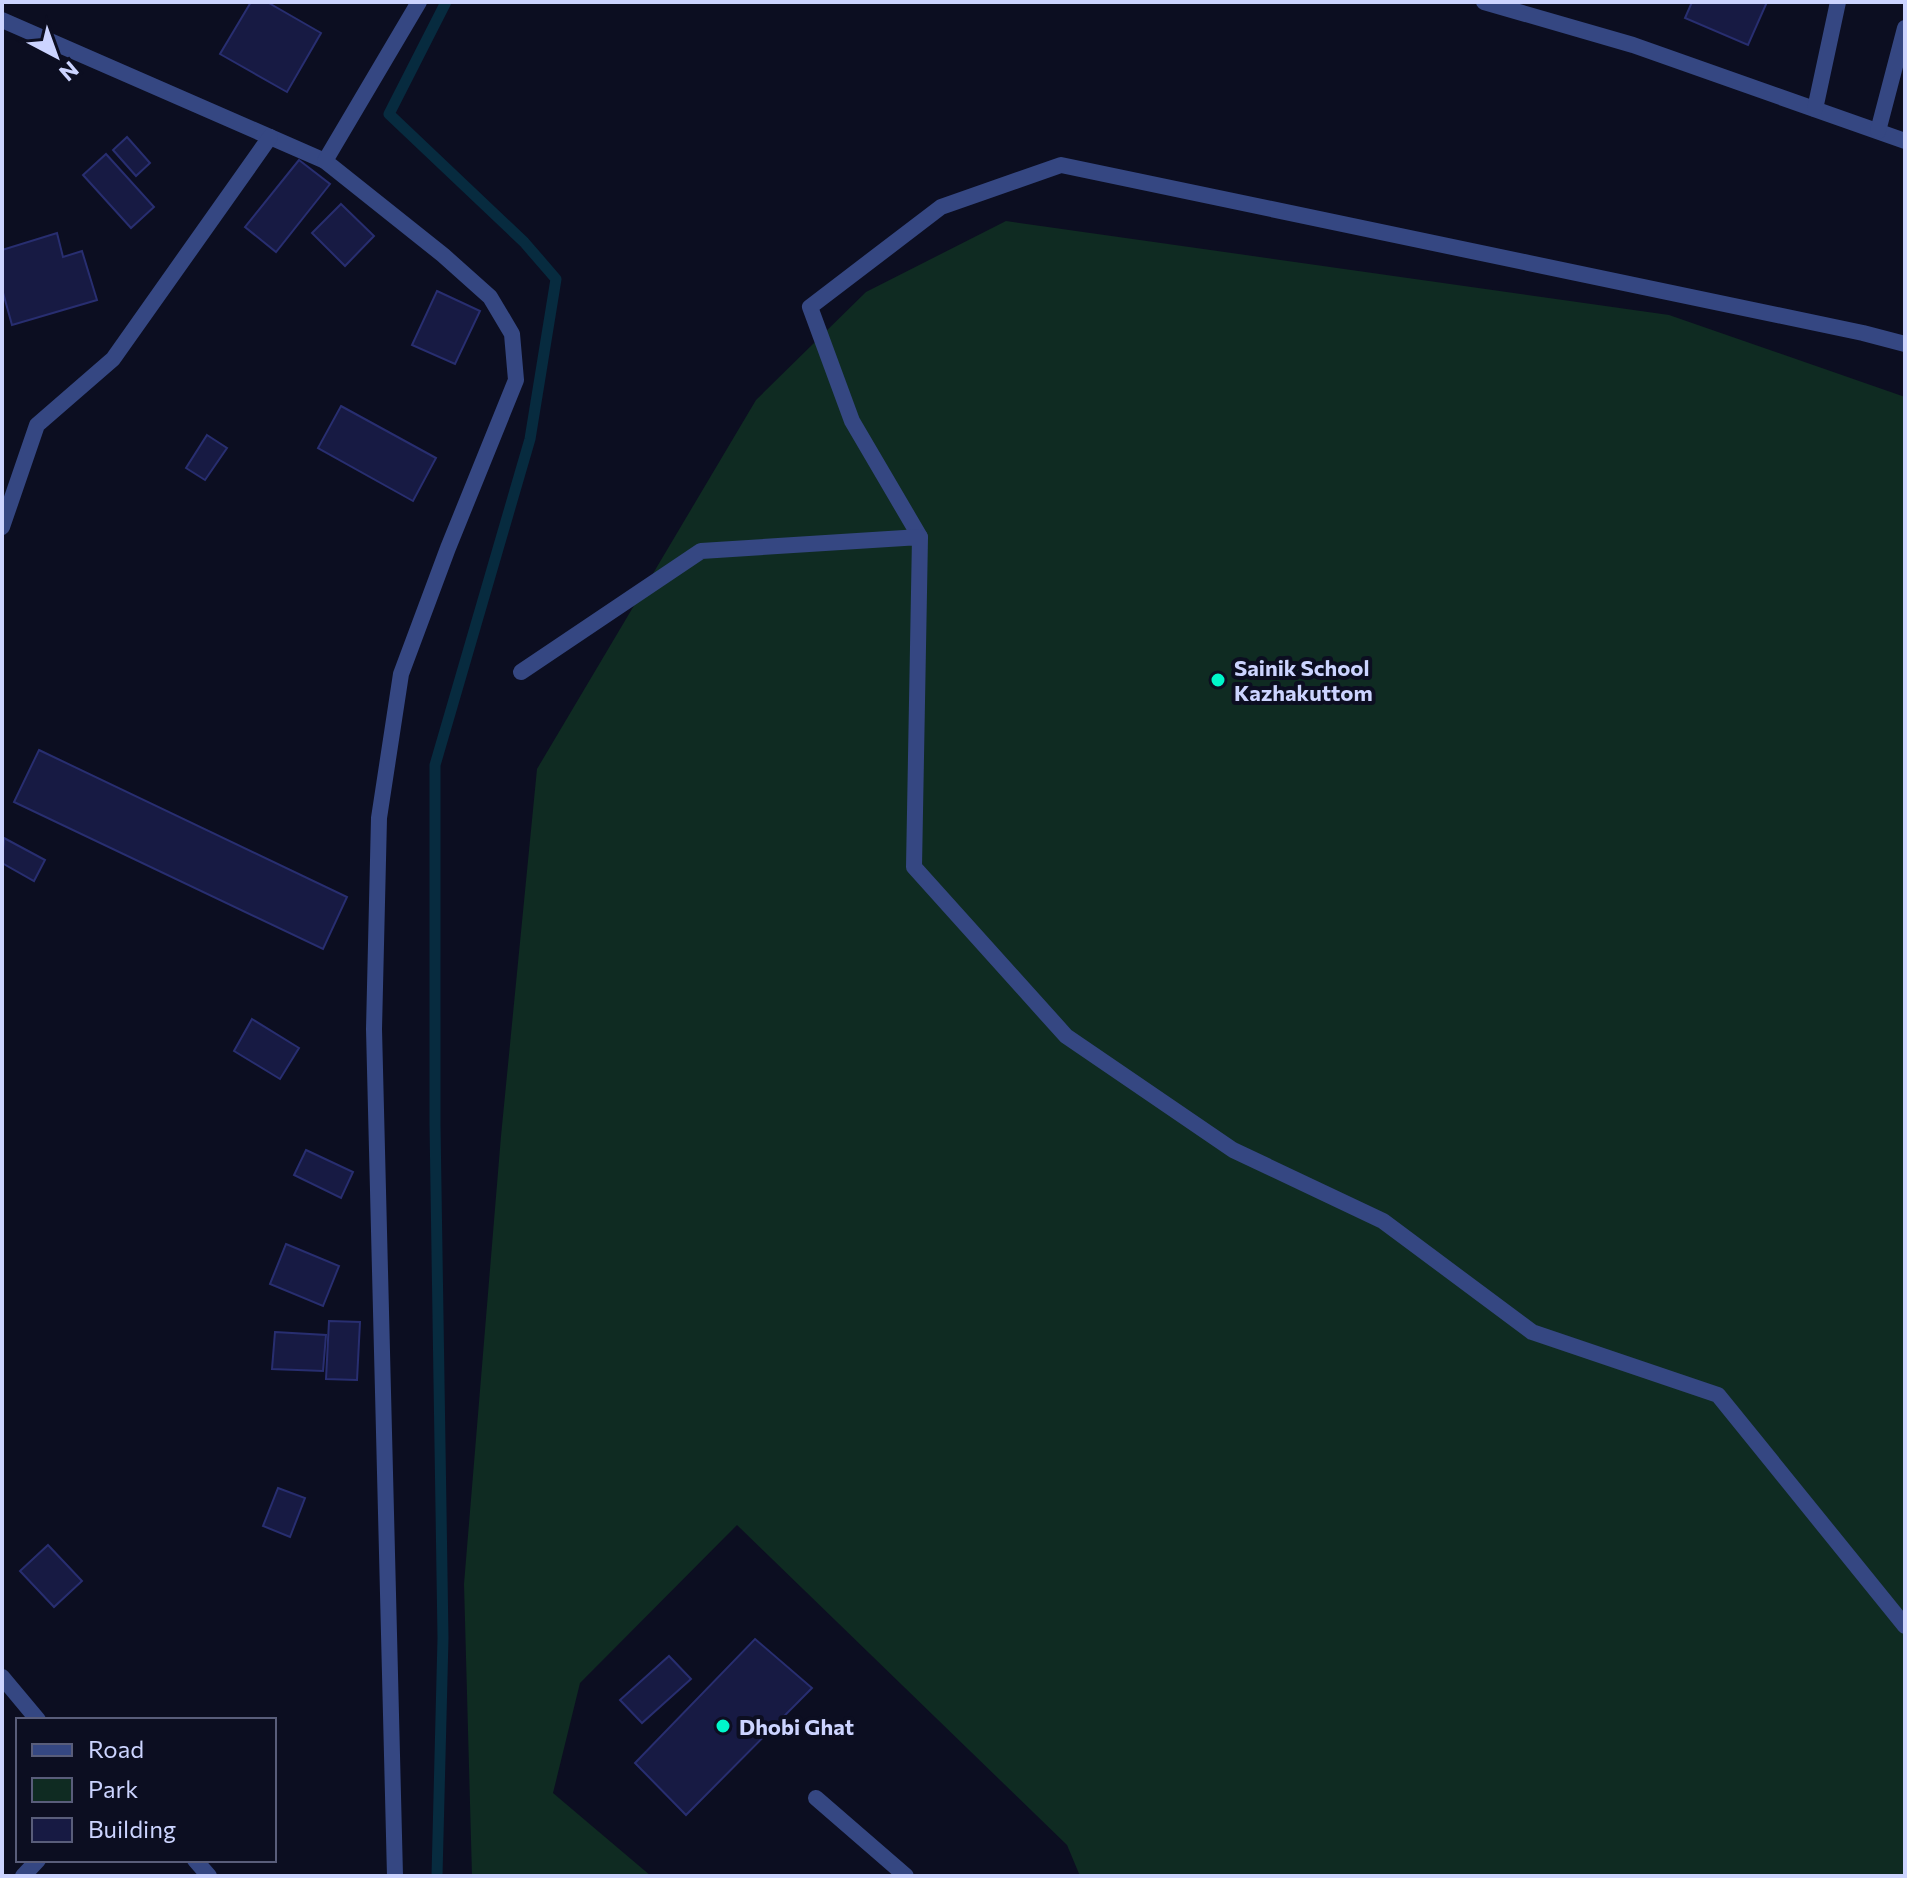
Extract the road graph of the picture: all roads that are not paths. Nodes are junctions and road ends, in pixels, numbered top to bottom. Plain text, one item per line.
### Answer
1 (419, 2) edge
2 (1484, 2) edge
3 (1838, 2) edge
4 (2, 20) edge
5 (1905, 28) edge
6 (1815, 109) junction
7 (1878, 131) junction
8 (270, 137) junction
9 (1905, 141) edge
10 (325, 161) junction
11 (1905, 344) edge
12 (2, 527) edge
13 (920, 537) junction
14 (521, 672) dead end
15 (1905, 1626) edge
16 (2, 1677) edge
17 (36, 1718) edge
18 (816, 1798) dead end
19 (395, 1876) edge
20 (906, 1876) edge

1 - 10 street
2 - 6 street
3 - 6 street
4 - 8 street
5 - 7 street
6 - 7 street
7 - 9 street
8 - 10 street
8 - 12 street
10 - 19 street
11 - 13 street
13 - 14 street
13 - 15 street
16 - 17 street
18 - 20 street

